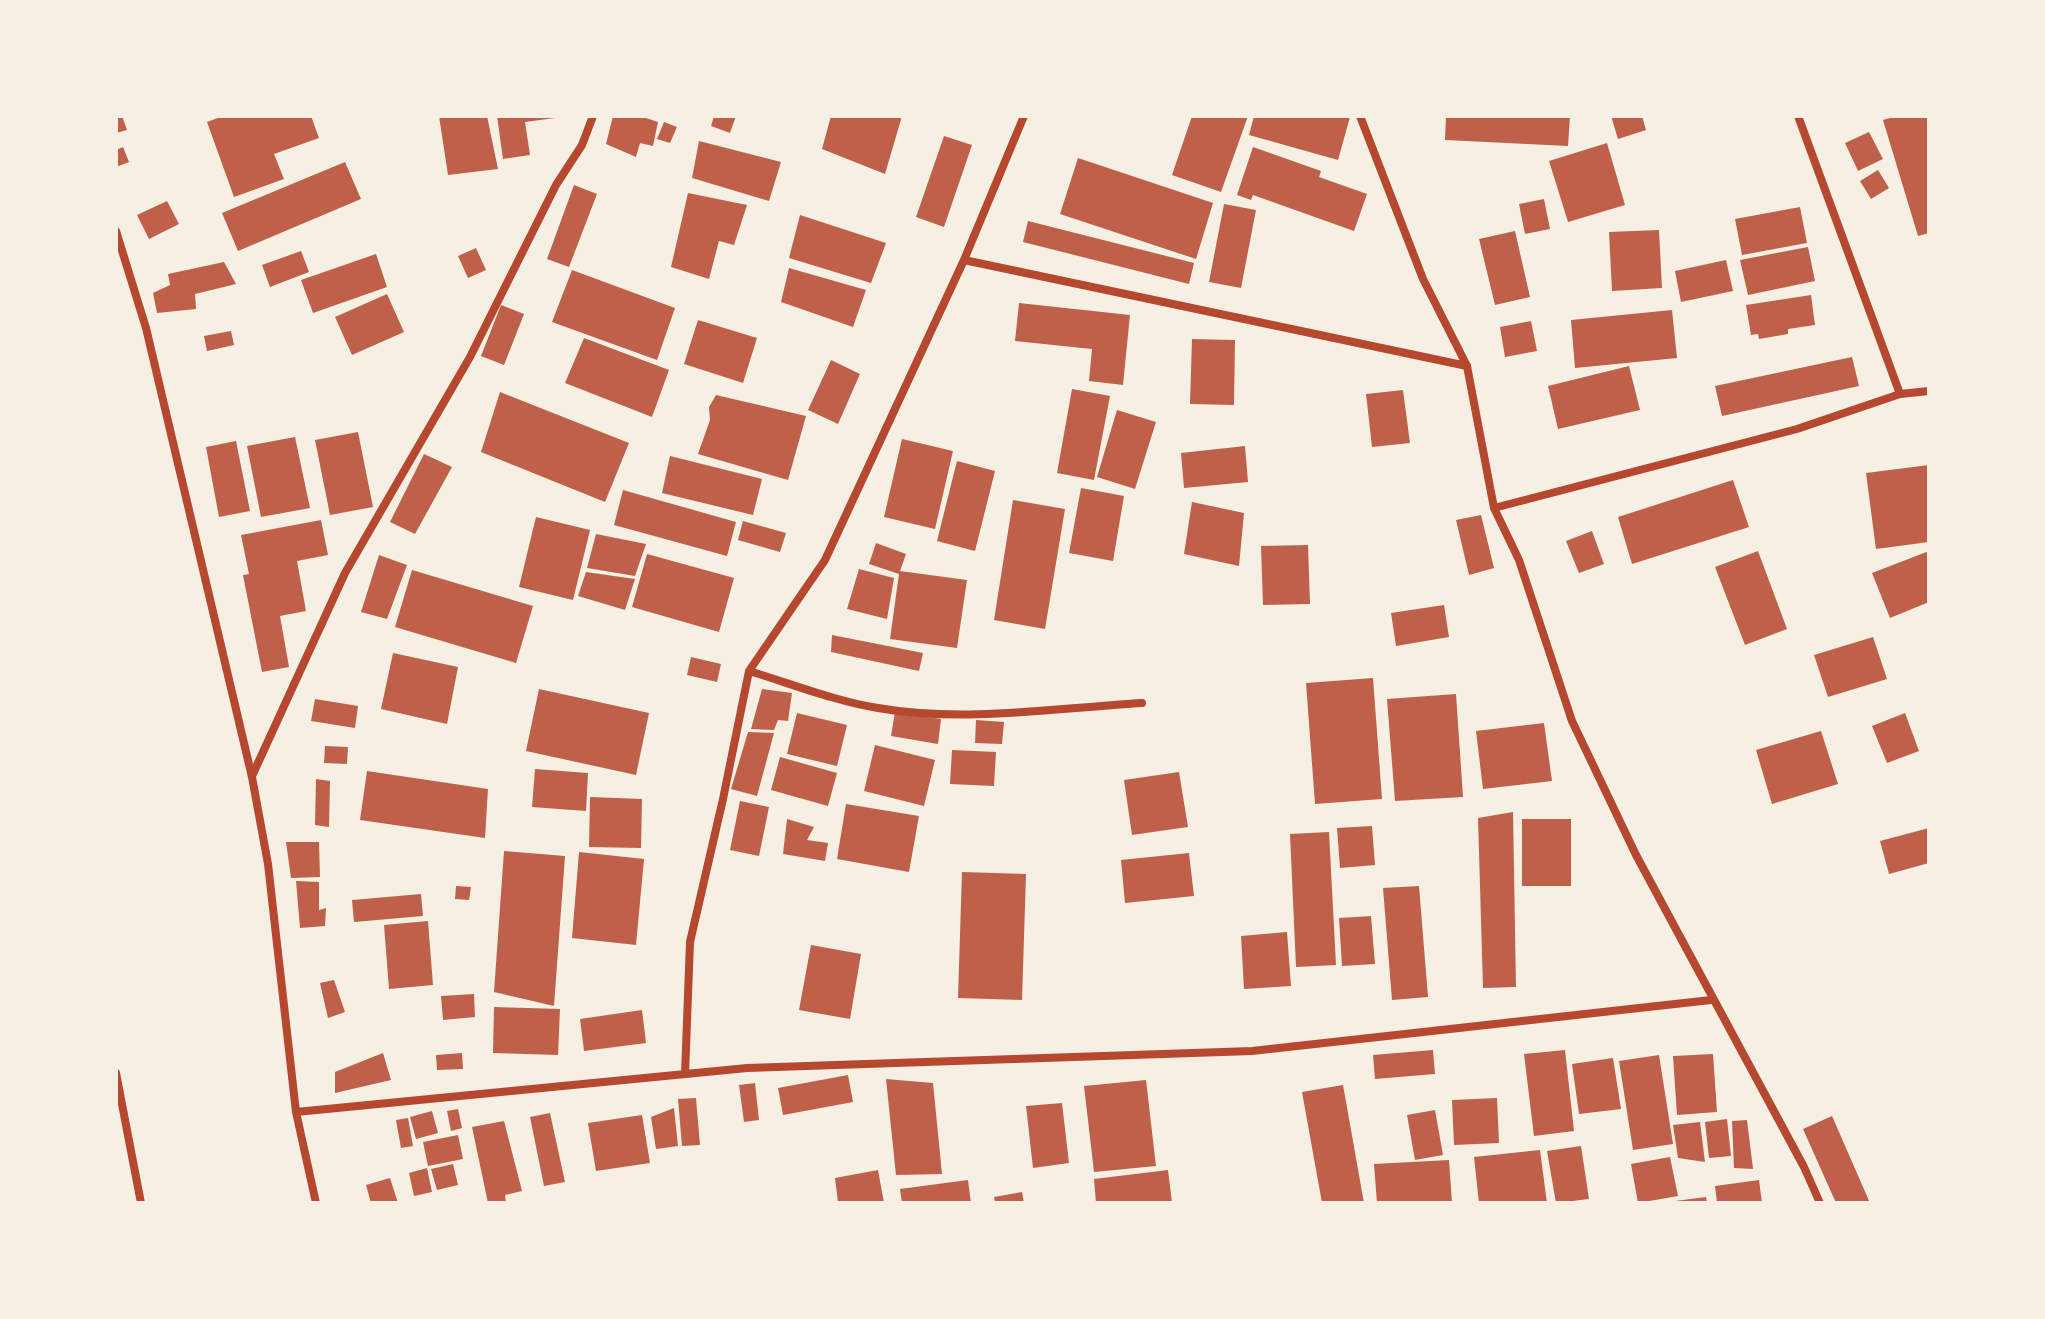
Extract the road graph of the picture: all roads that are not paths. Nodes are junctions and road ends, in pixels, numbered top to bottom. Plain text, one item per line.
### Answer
1 (593, 116) edge
2 (1024, 116) edge
3 (1360, 116) edge
4 (1798, 116) edge
5 (116, 231) edge
6 (964, 260) junction
7 (1467, 366) junction
8 (1929, 391) edge
9 (1900, 394) junction
10 (1494, 508) junction
11 (749, 671) junction
12 (1142, 703) dead end
13 (252, 777) junction
14 (1711, 1000) junction
15 (116, 1073) edge
16 (685, 1074) junction
17 (296, 1112) junction
18 (141, 1203) edge
19 (316, 1203) edge
20 (1820, 1203) edge

1 - 13 street
2 - 6 street
3 - 7 street
4 - 9 street
5 - 13 street
6 - 7 street
6 - 11 street
7 - 10 street
8 - 9 street
9 - 10 street
10 - 14 street
11 - 12 street
11 - 16 street
13 - 17 street
14 - 16 street
14 - 20 street
15 - 18 street
16 - 17 street
17 - 19 street

